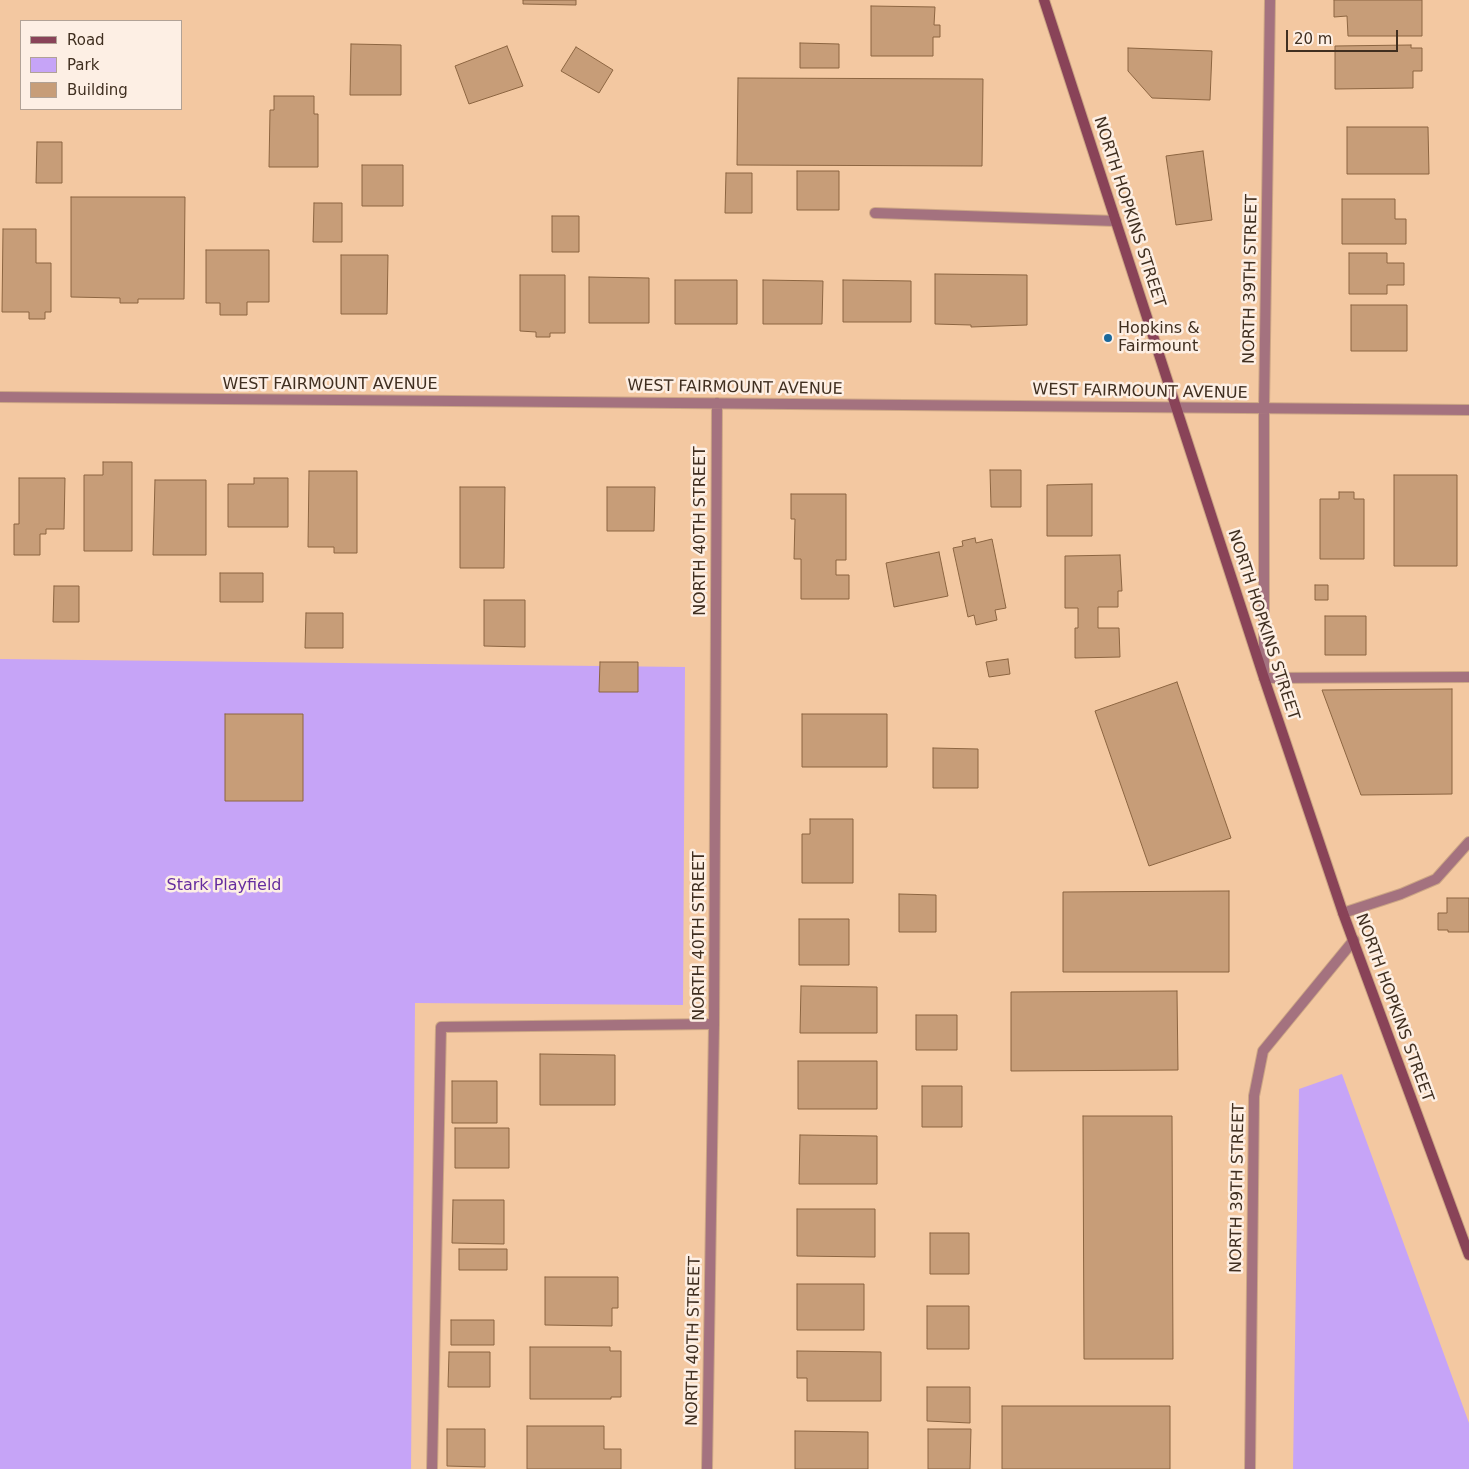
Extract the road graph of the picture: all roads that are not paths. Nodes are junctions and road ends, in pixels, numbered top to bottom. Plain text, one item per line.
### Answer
1 (1044, 0) edge
2 (1270, 0) edge
3 (875, 213) dead end
4 (1116, 221) junction
5 (0, 397) edge
6 (717, 403) junction
7 (1177, 408) junction
8 (1264, 408) junction
9 (1469, 410) edge
10 (1469, 677) edge
11 (1264, 678) junction
12 (1469, 842) edge
13 (1343, 913) junction
14 (1354, 940) junction
15 (714, 1024) junction
16 (1469, 1255) edge
17 (432, 1469) edge
18 (707, 1469) edge
19 (1250, 1469) edge

1 - 4 main road, NORTH HOPKINS STREET
2 - 8 street, NORTH 39TH STREET
3 - 4 street
4 - 7 main road, NORTH HOPKINS STREET
5 - 6 street, WEST FAIRMOUNT AVENUE
6 - 7 street, WEST FAIRMOUNT AVENUE
6 - 15 street, NORTH 40TH STREET
7 - 8 street, WEST FAIRMOUNT AVENUE
7 - 11 main road, NORTH HOPKINS STREET
8 - 9 street, WEST FAIRMOUNT AVENUE
8 - 11 street, NORTH 39TH STREET
10 - 11 street
11 - 13 main road, NORTH HOPKINS STREET
12 - 13 street
13 - 14 main road, NORTH HOPKINS STREET
14 - 16 main road, NORTH HOPKINS STREET
14 - 19 street, NORTH 39TH STREET
15 - 17 street
15 - 18 street, NORTH 40TH STREET

